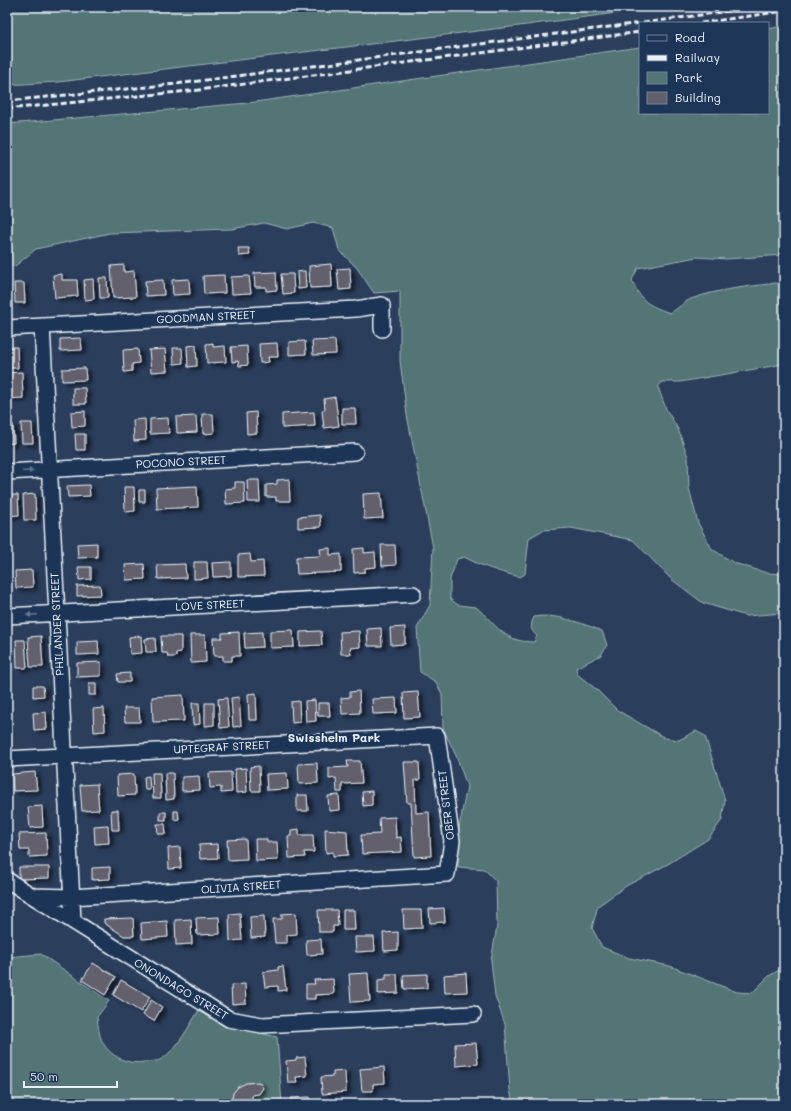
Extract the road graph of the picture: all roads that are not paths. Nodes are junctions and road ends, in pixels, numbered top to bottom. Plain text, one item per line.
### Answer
1 (42, 326) junction
2 (7, 328) edge
3 (382, 329) dead end
4 (355, 452) dead end
5 (49, 470) junction
6 (7, 472) edge
7 (413, 594) dead end
8 (57, 614) junction
9 (7, 616) edge
10 (437, 736) joint
11 (64, 755) junction
12 (7, 759) edge
13 (447, 874) joint
14 (7, 880) edge
15 (34, 896) junction
16 (71, 897) junction
17 (73, 921) junction
18 (473, 1014) dead end

1 - 2 street, GOODMAN STREET
1 - 3 street, GOODMAN STREET
1 - 5 street, PHILANDER STREET
4 - 5 street, POCONO STREET
6 -> 5 street, POCONO STREET
5 - 8 street, PHILANDER STREET
7 - 8 street, LOVE STREET
8 -> 9 street, LOVE STREET
8 - 11 street, PHILANDER STREET
10 - 11 street, UPTEGRAF STREET
10 - 13 street, OBER STREET
11 - 12 street, UPTEGRAF STREET
11 - 16 street, PHILANDER STREET
13 - 16 street, OLIVIA STREET
14 - 15 street, ONONDAGO STREET
15 - 16 street, OLIVIA STREET
15 - 17 street, ONONDAGO STREET
16 - 17 street, PHILANDER STREET
17 - 18 street, ONONDAGO STREET

